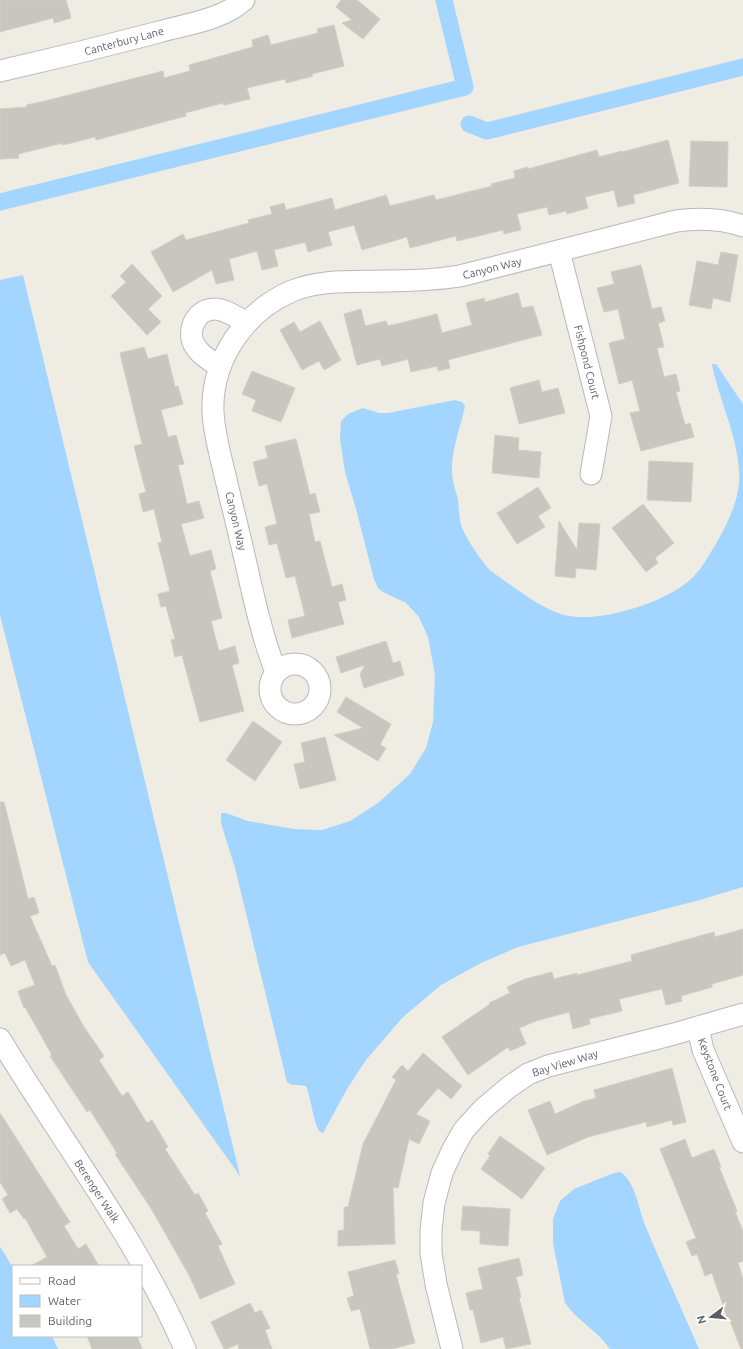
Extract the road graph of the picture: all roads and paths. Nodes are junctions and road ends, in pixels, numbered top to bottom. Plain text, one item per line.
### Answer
1 (244, 0) edge
2 (0, 71) edge
3 (743, 226) edge
4 (559, 251) junction
5 (246, 322) junction
6 (220, 367) junction
7 (591, 474) dead end
8 (276, 672) dead end
9 (743, 1014) edge
10 (698, 1027) junction
11 (0, 1039) edge
12 (743, 1142) edge
13 (141, 1265) edge
14 (142, 1266) edge
15 (185, 1349) edge
16 (452, 1349) edge

1 - 2 street, Canterbury Lane
3 - 4 street, Canyon Way
4 - 5 street, Canyon Way
4 - 7 street, Fishpond Court
5 - 6 street, Canyon Way
5 - 6 street
6 - 8 street, Canyon Way
9 - 10 street, Bay View Way
10 - 12 street, Keystone Court
10 - 16 street, Bay View Way
11 - 13 street, Berenger Walk
14 - 15 street, Berenger Walk

